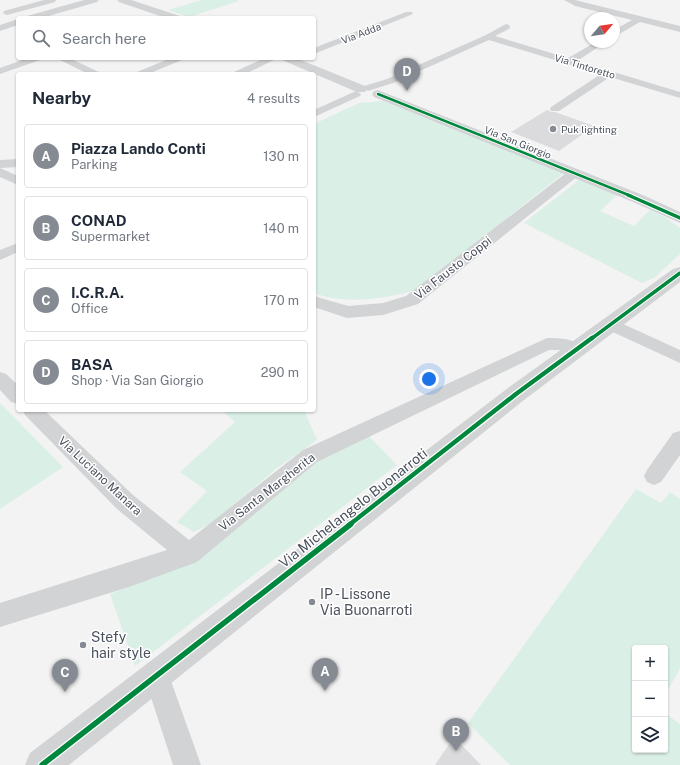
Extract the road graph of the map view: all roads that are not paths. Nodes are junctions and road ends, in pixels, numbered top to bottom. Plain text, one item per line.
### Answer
1 (52, 0) edge
2 (94, 0) edge
3 (568, 0) edge
4 (125, 1) edge
5 (4, 12) edge
6 (409, 14) dead end
7 (16, 16) edge
8 (39, 16) edge
9 (170, 16) edge
10 (639, 19) junction
11 (16, 23) edge
12 (506, 27) dead end
13 (0, 28) edge
14 (680, 29) edge
15 (620, 30) edge
16 (489, 37) junction
17 (592, 48) edge
18 (316, 51) edge
19 (32, 60) edge
20 (66, 60) edge
21 (174, 60) edge
22 (268, 60) edge
23 (294, 60) edge
24 (570, 61) junction
25 (0, 71) edge
26 (92, 72) edge
27 (145, 72) edge
28 (242, 72) edge
29 (610, 73) junction
30 (365, 92) junction
31 (680, 95) edge
32 (555, 109) dead end
33 (316, 113) edge
34 (0, 164) edge
35 (16, 164) edge
36 (0, 172) edge
37 (574, 173) junction
38 (16, 180) edge
39 (639, 199) junction
40 (680, 211) edge
41 (680, 218) edge
42 (16, 248) edge
43 (0, 254) edge
44 (680, 273) edge
45 (316, 302) edge
46 (610, 324) junction
47 (575, 350) junction
48 (677, 350) edge
49 (0, 379) edge
50 (16, 395) edge
51 (34, 412) edge
52 (680, 439) edge
53 (654, 476) dead end
54 (189, 554) junction
55 (0, 615) edge
56 (157, 676) junction
57 (42, 765) edge
58 (187, 765) edge

1 - 5 street
2 - 8 street
3 - 10 street
4 - 9 street
5 - 7 street
6 - 18 street, Via Adda
10 - 14 street
10 - 15 street
11 - 13 street
12 - 16 street
16 - 24 street, Via Tintoretto
16 - 30 street
17 - 24 street
19 - 25 street
20 - 26 street
21 - 27 street
22 - 28 street
23 - 30 street, Via San Giorgio
24 - 29 street, Via Tintoretto
29 - 31 street, Via Tintoretto
29 - 32 street
30 - 33 street
30 - 37 street, Via San Giorgio
34 - 35 street
36 - 38 street
37 - 39 street, Via San Giorgio
37 - 45 street, Via Fausto Coppi
39 - 40 street, Via San Giorgio
39 - 41 street, Via San Giorgio
42 - 43 street
44 - 46 street, Via Michelangelo Buonarroti
46 - 47 street, Via Michelangelo Buonarroti
46 - 48 street
47 - 54 street, Via Santa Margherita
47 - 56 street, Via Michelangelo Buonarroti
49 - 50 street
51 - 54 street, Via Luciano Manara
52 - 53 street
54 - 55 street, Via Santa Margherita
56 - 57 street, Via Michelangelo Buonarroti
56 - 58 street

